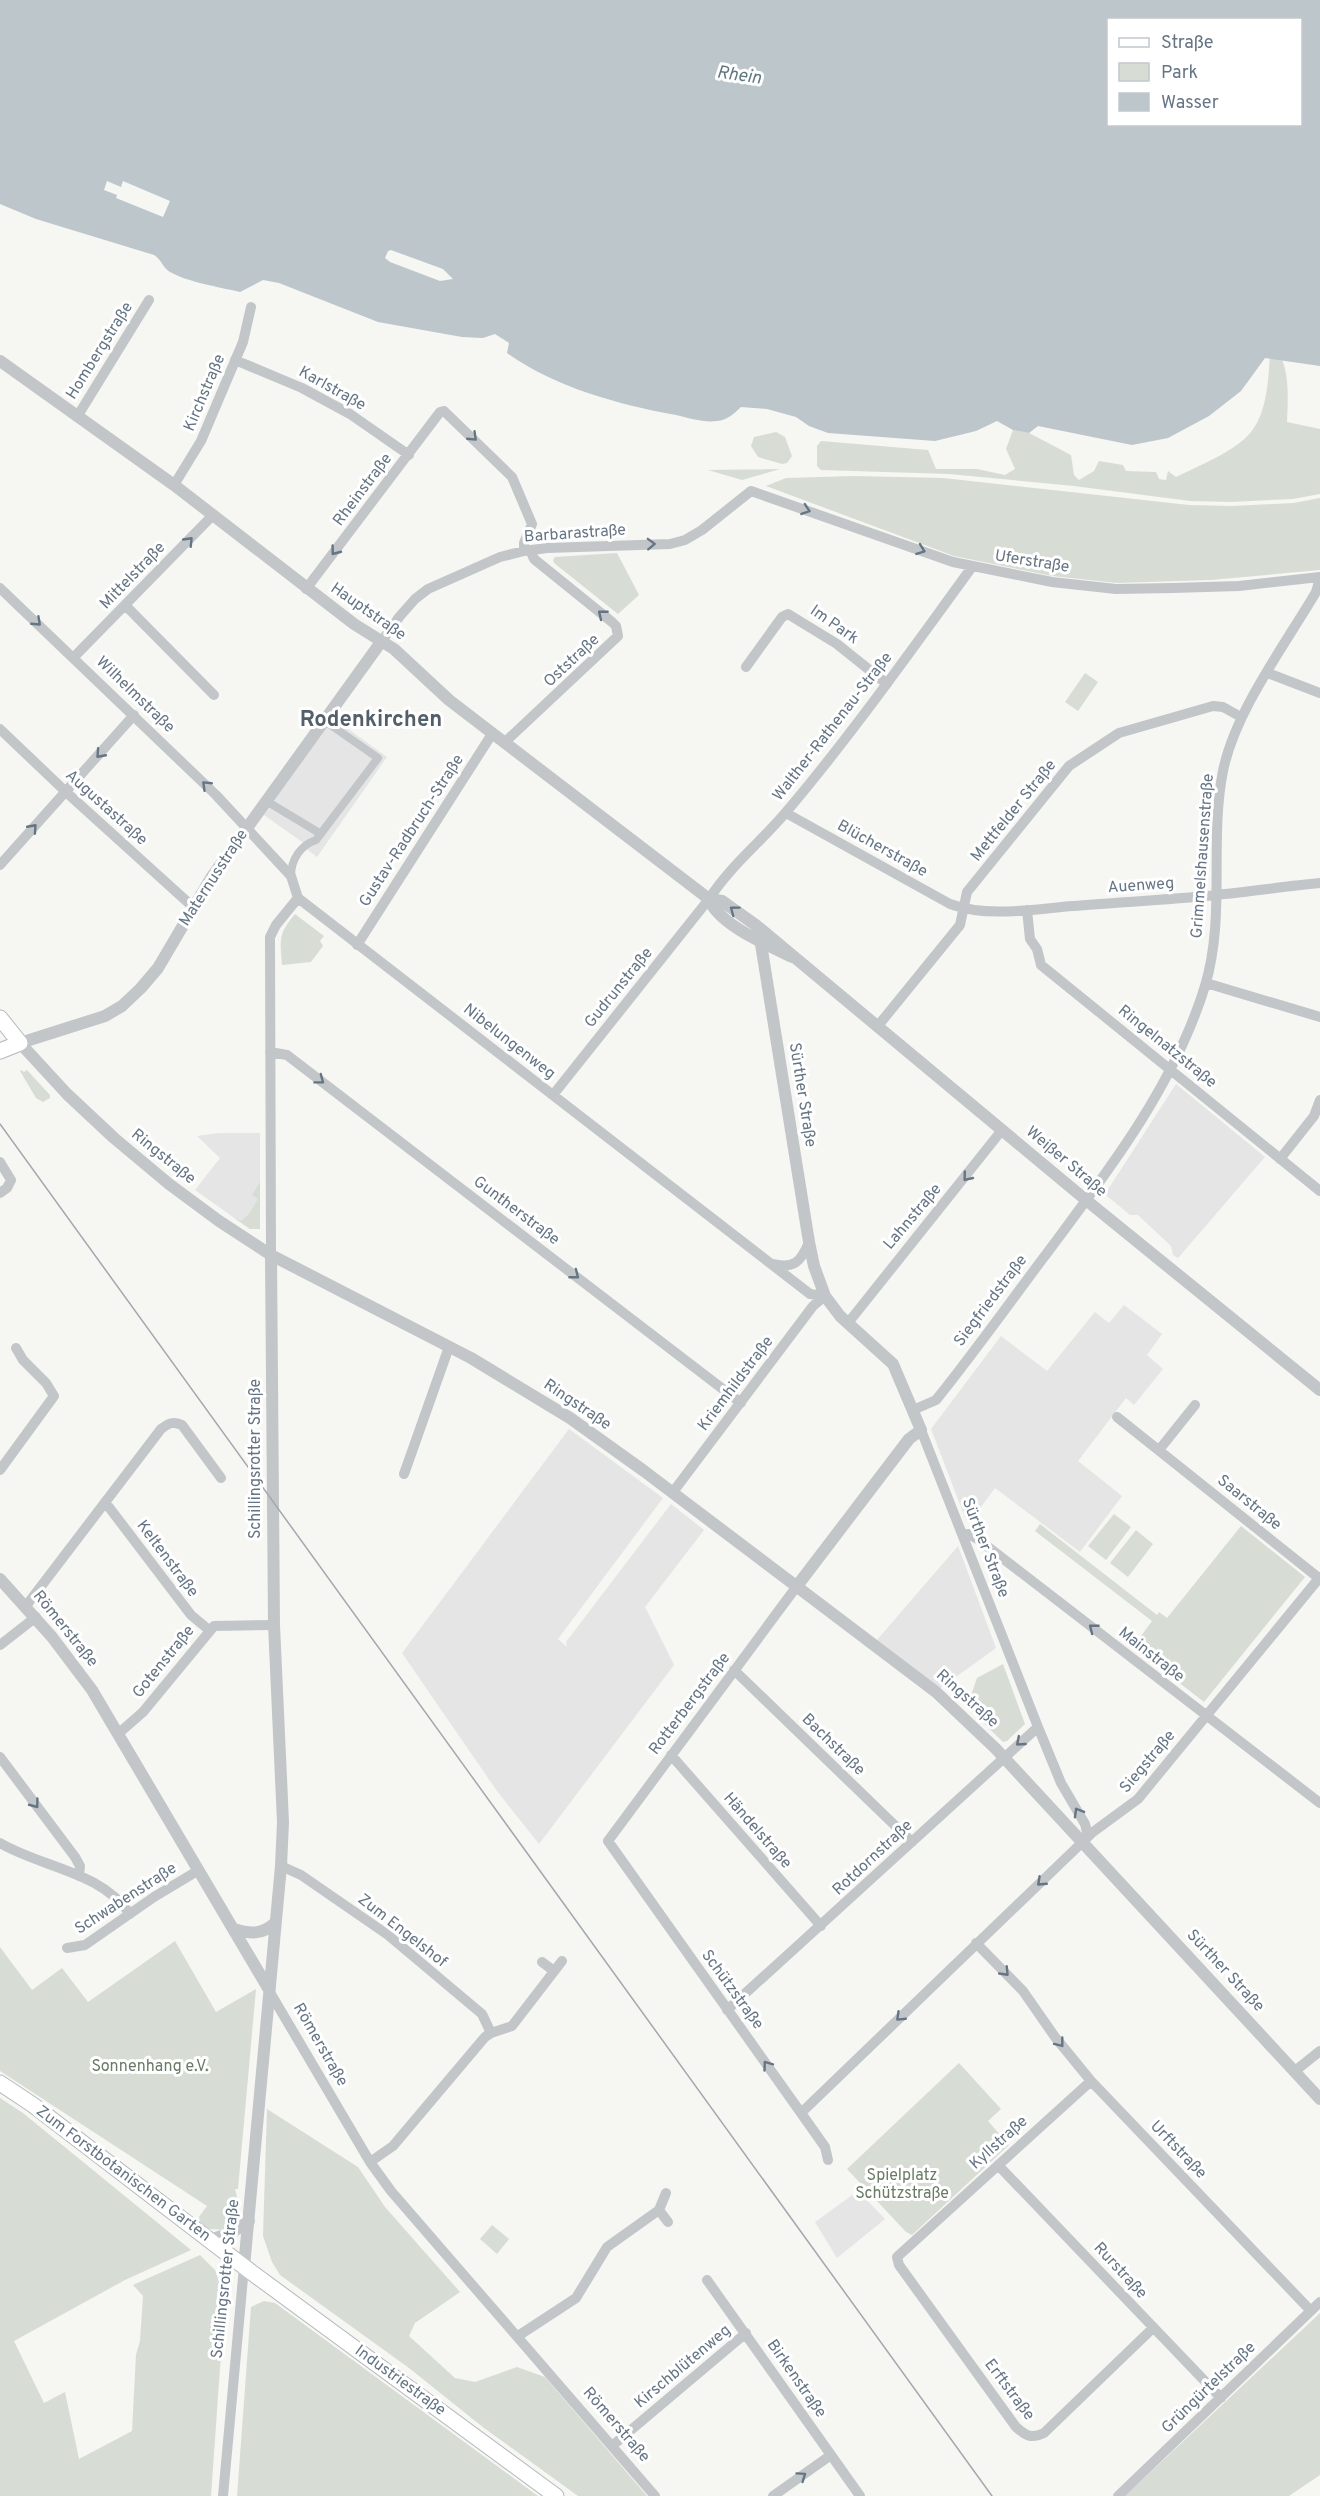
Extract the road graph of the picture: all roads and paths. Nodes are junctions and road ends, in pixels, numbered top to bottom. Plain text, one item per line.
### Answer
1 (149, 300) dead end
2 (251, 307) dead end
3 (235, 360) junction
4 (0, 361) edge
5 (77, 417) junction
6 (409, 455) junction
7 (174, 485) junction
8 (751, 491) joint
9 (213, 515) junction
10 (527, 550) junction
11 (972, 567) junction
12 (1320, 578) edge
13 (0, 588) edge
14 (306, 590) junction
15 (126, 606) junction
16 (381, 642) junction
17 (74, 657) junction
18 (746, 667) dead end
19 (1268, 673) junction
20 (887, 684) junction
21 (1320, 693) edge
22 (214, 695) dead end
23 (134, 716) junction
24 (1241, 717) junction
25 (325, 721) junction
26 (0, 729) edge
27 (492, 734) junction
28 (504, 743) junction
29 (66, 792) junction
30 (268, 802) junction
31 (786, 813) junction
32 (246, 828) junction
33 (321, 834) junction
34 (0, 865) edge
35 (291, 876) junction
36 (1320, 883) edge
37 (1218, 895) junction
38 (298, 898) junction
39 (709, 899) junction
40 (193, 907) junction
41 (964, 909) junction
42 (1027, 909) junction
43 (757, 926) junction
44 (738, 927) junction
45 (761, 942) junction
46 (357, 945) junction
47 (792, 957) junction
48 (764, 966) junction
49 (1206, 983) junction
50 (1320, 1017) edge
51 (0, 1018) edge
52 (877, 1027) junction
53 (20, 1043) junction
54 (0, 1051) edge
55 (270, 1052) junction
56 (1170, 1068) junction
57 (553, 1095) junction
58 (1320, 1100) edge
59 (1002, 1130) junction
60 (1280, 1159) junction
61 (0, 1162) edge
62 (1320, 1191) edge
63 (0, 1193) edge
64 (1086, 1200) junction
65 (809, 1242) junction
66 (271, 1255) junction
67 (772, 1264) junction
68 (825, 1296) junction
69 (849, 1323) junction
70 (449, 1347) junction
71 (16, 1348) dead end
72 (1320, 1390) edge
73 (741, 1402) junction
74 (1195, 1405) dead end
75 (913, 1410) junction
76 (1117, 1417) dead end
77 (921, 1430) junction
78 (1159, 1450) junction
79 (0, 1470) edge
80 (404, 1474) dead end
81 (221, 1478) dead end
82 (673, 1492) junction
83 (105, 1502) junction
84 (963, 1535) junction
85 (1320, 1578) edge
86 (0, 1579) edge
87 (797, 1586) junction
88 (26, 1606) junction
89 (36, 1617) junction
90 (274, 1625) junction
91 (209, 1630) junction
92 (0, 1645) edge
93 (734, 1670) junction
94 (1205, 1716) junction
95 (1038, 1726) junction
96 (120, 1733) junction
97 (671, 1755) junction
98 (0, 1757) edge
99 (1003, 1757) junction
100 (1320, 1803) edge
101 (608, 1841) joint
102 (912, 1842) junction
103 (1084, 1842) junction
104 (0, 1843) edge
105 (281, 1866) junction
106 (199, 1870) junction
107 (79, 1876) junction
108 (130, 1914) junction
109 (275, 1923) junction
110 (821, 1926) junction
111 (234, 1929) junction
112 (976, 1943) junction
113 (67, 1948) dead end
114 (562, 1961) dead end
115 (542, 1962) dead end
116 (554, 1971) junction
117 (268, 1988) junction
118 (728, 2010) junction
119 (290, 2025) junction
120 (264, 2029) junction
121 (491, 2033) junction
122 (1320, 2051) edge
123 (1295, 2071) junction
124 (1091, 2081) junction
125 (0, 2083) edge
126 (1320, 2099) edge
127 (801, 2113) junction
128 (828, 2160) dead end
129 (370, 2162) junction
130 (998, 2164) junction
131 (666, 2193) dead end
132 (659, 2210) junction
133 (249, 2220) junction
134 (668, 2222) dead end
135 (210, 2240) junction
136 (901, 2252) joint
137 (244, 2267) junction
138 (708, 2280) dead end
139 (1320, 2302) edge
140 (1311, 2311) junction
141 (1152, 2328) junction
142 (746, 2333) junction
143 (518, 2337) junction
144 (1221, 2398) junction
145 (612, 2446) junction
146 (831, 2455) junction
147 (223, 2496) edge
148 (556, 2496) edge
149 (655, 2496) edge
150 (773, 2496) edge
151 (860, 2496) edge
152 (1118, 2496) edge

1 - 5 street, Hombergstraße
2 - 3 street, Kirchstraße
3 - 6 street, Karlstraße
3 - 7 street, Kirchstraße
4 - 5 street, Hauptstraße
5 - 7 street, Hauptstraße
6 -> 10 street, Rheinstraße
6 -> 14 street, Rheinstraße
7 - 9 street, Hauptstraße
10 -> 8 street, Barbarastraße
8 -> 11 street, Uferstraße
9 - 14 street, Hauptstraße
15 -> 9 street, Mittelstraße
10 - 16 street, Barbarastraße
28 -> 10 street, Oststraße
11 - 12 street, Uferstraße
11 - 20 street, Walther-Rathenau-Straße
12 - 19 street, Grimmelshausenstraße
13 -> 17 street, Wilhelmstraße
14 - 16 street, Hauptstraße
15 - 17 street, Mittelstraße
15 - 22 street
16 - 25 street, Maternusstraße
16 - 27 street, Hauptstraße
17 - 23 street, Wilhelmstraße
18 - 20 street, Im Park
19 - 21 street
19 - 24 street, Grimmelshausenstraße
20 - 31 street, Walther-Rathenau-Straße
23 -> 29 street
32 -> 23 street, Wilhelmstraße
24 - 37 street, Grimmelshausenstraße
24 - 41 street, Mettfelder Straße
25 - 30 street, Maternusstraße
25 - 33 street
26 - 29 street, Augustastraße
27 - 28 street, Hauptstraße
27 - 46 street, Gustav-Radbruch-Straße
28 - 39 street, Hauptstraße
34 -> 29 street
29 - 40 street, Augustastraße
30 - 32 street, Maternusstraße
30 - 33 street
31 - 39 street, Walther-Rathenau-Straße
31 - 41 street, Blücherstraße
32 - 35 street
32 - 40 street, Maternusstraße
33 - 35 street
35 - 38 street
36 - 37 street, Auenweg
37 - 42 street, Auenweg
37 - 49 street, Grimmelshausenstraße
38 - 46 street, Nibelungenweg
38 - 55 street, Schillingsrotter Straße
43 -> 39 street, Hauptstraße
39 - 44 street, Hauptstraße
39 - 57 street, Gudrunstraße
40 - 53 street, Maternusstraße
41 - 42 street, Auenweg
41 - 52 street, Mettfelder Straße
42 - 56 street, Ringelnatzstraße
43 - 45 street
43 - 47 street, Weißer Straße
44 - 45 street, Hauptstraße
44 - 48 street, Hauptstraße
45 - 47 street, Weißer Straße
45 - 48 street, Sürther Straße
46 - 57 street, Nibelungenweg
47 - 48 street
47 - 52 street, Weißer Straße
48 - 65 street, Sürther Straße
49 - 50 street
49 - 56 street, Grimmelshausenstraße
51 - 53 main road
52 - 59 street, Weißer Straße
53 - 54 main road, Maternusstraße
53 - 66 street, Ringstraße
55 - 66 street, Schillingsrotter Straße
55 -> 73 street, Guntherstraße
56 - 60 street, Ringelnatzstraße
56 - 64 street, Grimmelshausenstraße
57 - 67 street, Nibelungenweg
58 - 60 street
59 - 64 street, Weißer Straße
59 -> 69 street, Lahnstraße
60 - 62 street, Ringelnatzstraße
61 - 63 street
64 - 72 street, Weißer Straße
64 - 75 street, Siegfriedstraße
65 - 67 street
65 - 68 street, Sürther Straße
66 - 70 street, Ringstraße
66 - 90 street, Schillingsrotter Straße
67 - 68 street, Nibelungenweg
68 - 69 street, Sürther Straße
68 - 73 street, Kriemhildstraße
69 - 75 street, Sürther Straße
70 - 80 street
70 - 82 street, Ringstraße
71 - 79 street
73 - 82 street, Kriemhildstraße
74 - 78 street
75 - 77 street, Sürther Straße
76 - 78 street, Saarstraße
77 - 84 street, Sürther Straße
77 - 87 street
78 - 85 street, Saarstraße
81 - 83 street
82 - 87 street, Ringstraße
83 - 88 street
83 - 91 street, Keltenstraße
94 -> 84 street, Mainstraße
84 - 95 street, Sürther Straße
85 - 94 street, Siegstraße
86 - 88 street, Römerstraße
87 - 93 street, Rotterbergstraße
87 - 99 street, Ringstraße
88 - 89 street, Römerstraße
89 - 92 street
89 - 96 street, Römerstraße
90 - 91 street, Gotenstraße
90 - 105 street, Schillingsrotter Straße
91 - 96 street, Gotenstraße
93 - 97 street, Rotterbergstraße
93 - 102 street, Bachstraße
94 - 100 street, Mainstraße
94 - 103 street, Siegstraße
95 -> 99 street, Rotdornstraße
103 -> 95 street, Sürther Straße
96 - 106 street, Römerstraße
97 - 101 street, Rotterbergstraße
97 - 110 street, Händelstraße
98 -> 107 street
99 - 102 street, Rotdornstraße
99 - 103 street, Ringstraße
101 - 118 street, Schützstraße
102 - 110 street, Rotdornstraße
103 -> 112 street, Siegstraße
103 - 123 street, Sürther Straße
104 - 107 street
105 - 109 street, Schillingsrotter Straße
105 - 121 street, Zum Engelshof
106 - 108 street, Schwabenstraße
106 - 111 street, Römerstraße
107 - 108 street
108 - 113 street, Schwabenstraße
109 - 111 street
109 - 117 street, Schillingsrotter Straße
110 - 118 street, Rotdornstraße
111 - 117 street, Römerstraße
112 -> 124 street, Urftstraße
112 -> 127 street, Siegstraße
114 - 116 street
115 - 116 street
116 - 121 street
117 - 119 street, Römerstraße
117 - 120 street, Schillingsrotter Straße
127 -> 118 street, Schützstraße
119 - 120 street
119 - 129 street, Römerstraße
120 - 133 street, Schillingsrotter Straße
121 - 129 street
122 - 123 street
123 - 126 street, Sürther Straße
124 - 130 street, Kyllstraße
124 - 140 street, Urftstraße
125 - 135 main road, Zum Forstbotanischen Garten
127 - 128 street, Schützstraße
129 - 143 street, Römerstraße
130 - 136 street, Kyllstraße
130 - 141 street, Rurstraße
131 - 132 street
132 - 134 street
132 - 143 street
133 - 135 street
133 - 137 street, Schillingsrotter Straße
135 - 137 main road, Zum Forstbotanischen Garten
136 - 141 street, Erftstraße
137 - 147 street, Schillingsrotter Straße
137 - 148 main road, Industriestraße
138 - 142 street, Birkenstraße
139 - 140 street, Grüngürtelstraße
140 - 144 street, Grüngürtelstraße
141 - 144 street, Rurstraße
142 - 145 street, Kirschblütenweg
142 - 146 street, Birkenstraße
143 - 145 street, Römerstraße
144 - 152 street, Grüngürtelstraße
145 - 149 street, Römerstraße
150 -> 146 street
146 - 151 street, Birkenstraße

